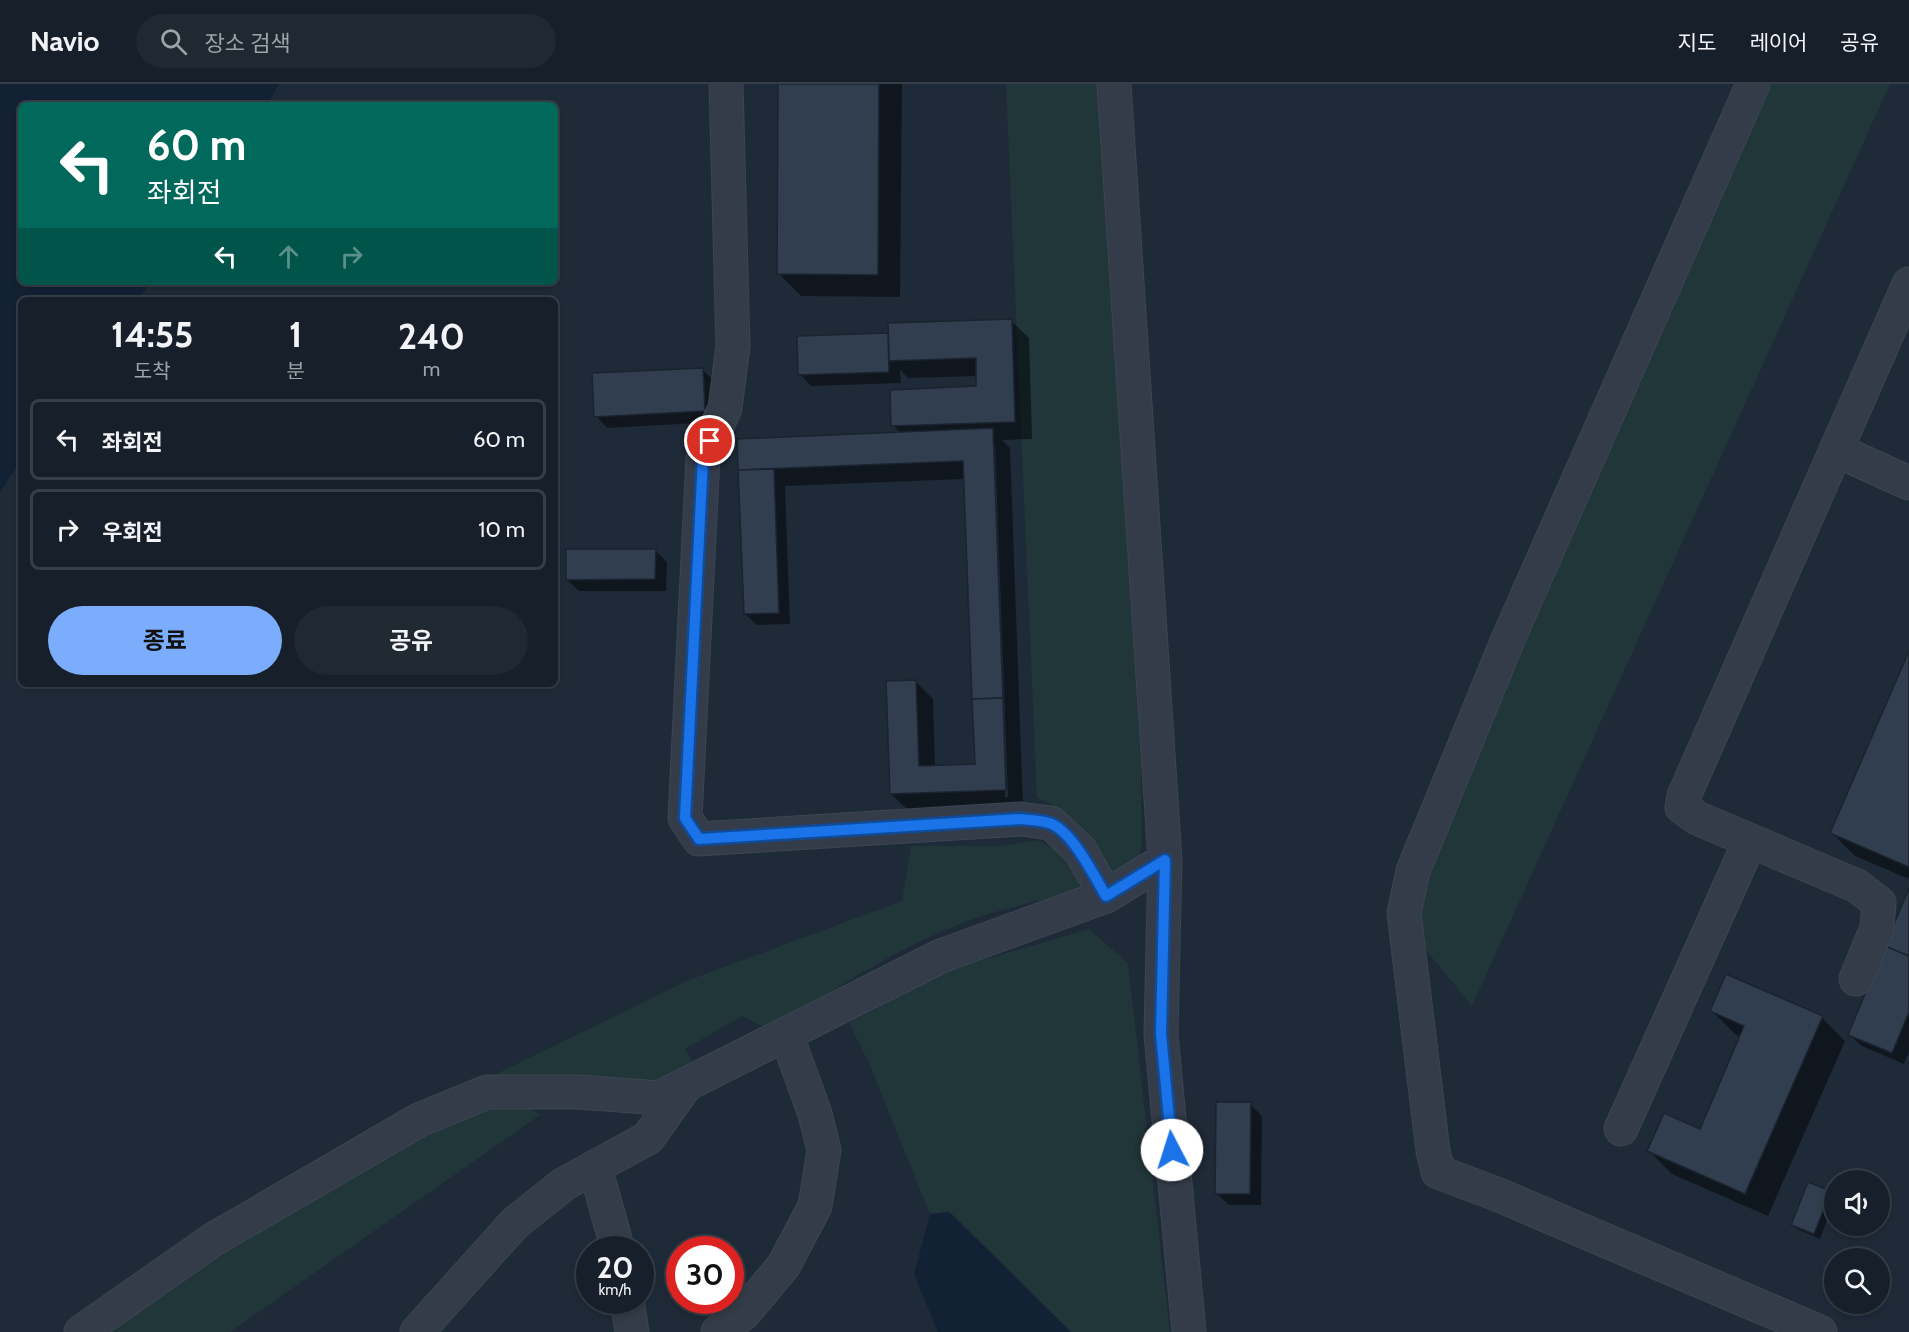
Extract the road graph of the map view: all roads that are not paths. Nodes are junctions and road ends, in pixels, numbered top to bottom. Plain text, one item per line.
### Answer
1 (726, 84) edge
2 (1114, 84) edge
3 (1753, 84) edge
4 (1909, 284) edge
5 (1836, 450) junction
6 (1909, 483) edge
7 (1750, 841) junction
8 (1165, 860) junction
9 (1106, 896) junction
10 (1856, 979) dead end
11 (786, 1034) junction
12 (687, 1084) junction
13 (1622, 1129) dead end
14 (595, 1167) junction
15 (614, 1236) edge
16 (629, 1314) edge
17 (81, 1332) edge
18 (417, 1332) edge
19 (632, 1332) edge
20 (718, 1332) edge
21 (1190, 1332) edge
22 (1820, 1332) edge

1 - 9 street
2 - 8 street
3 - 22 street
4 - 5 street
5 - 6 street
5 - 7 street
7 - 10 street
7 - 13 street
8 - 9 street
8 - 21 street
9 - 11 street
11 - 12 street
11 - 20 street
12 - 14 street
12 - 17 street
14 - 15 street
14 - 18 street
16 - 19 street

